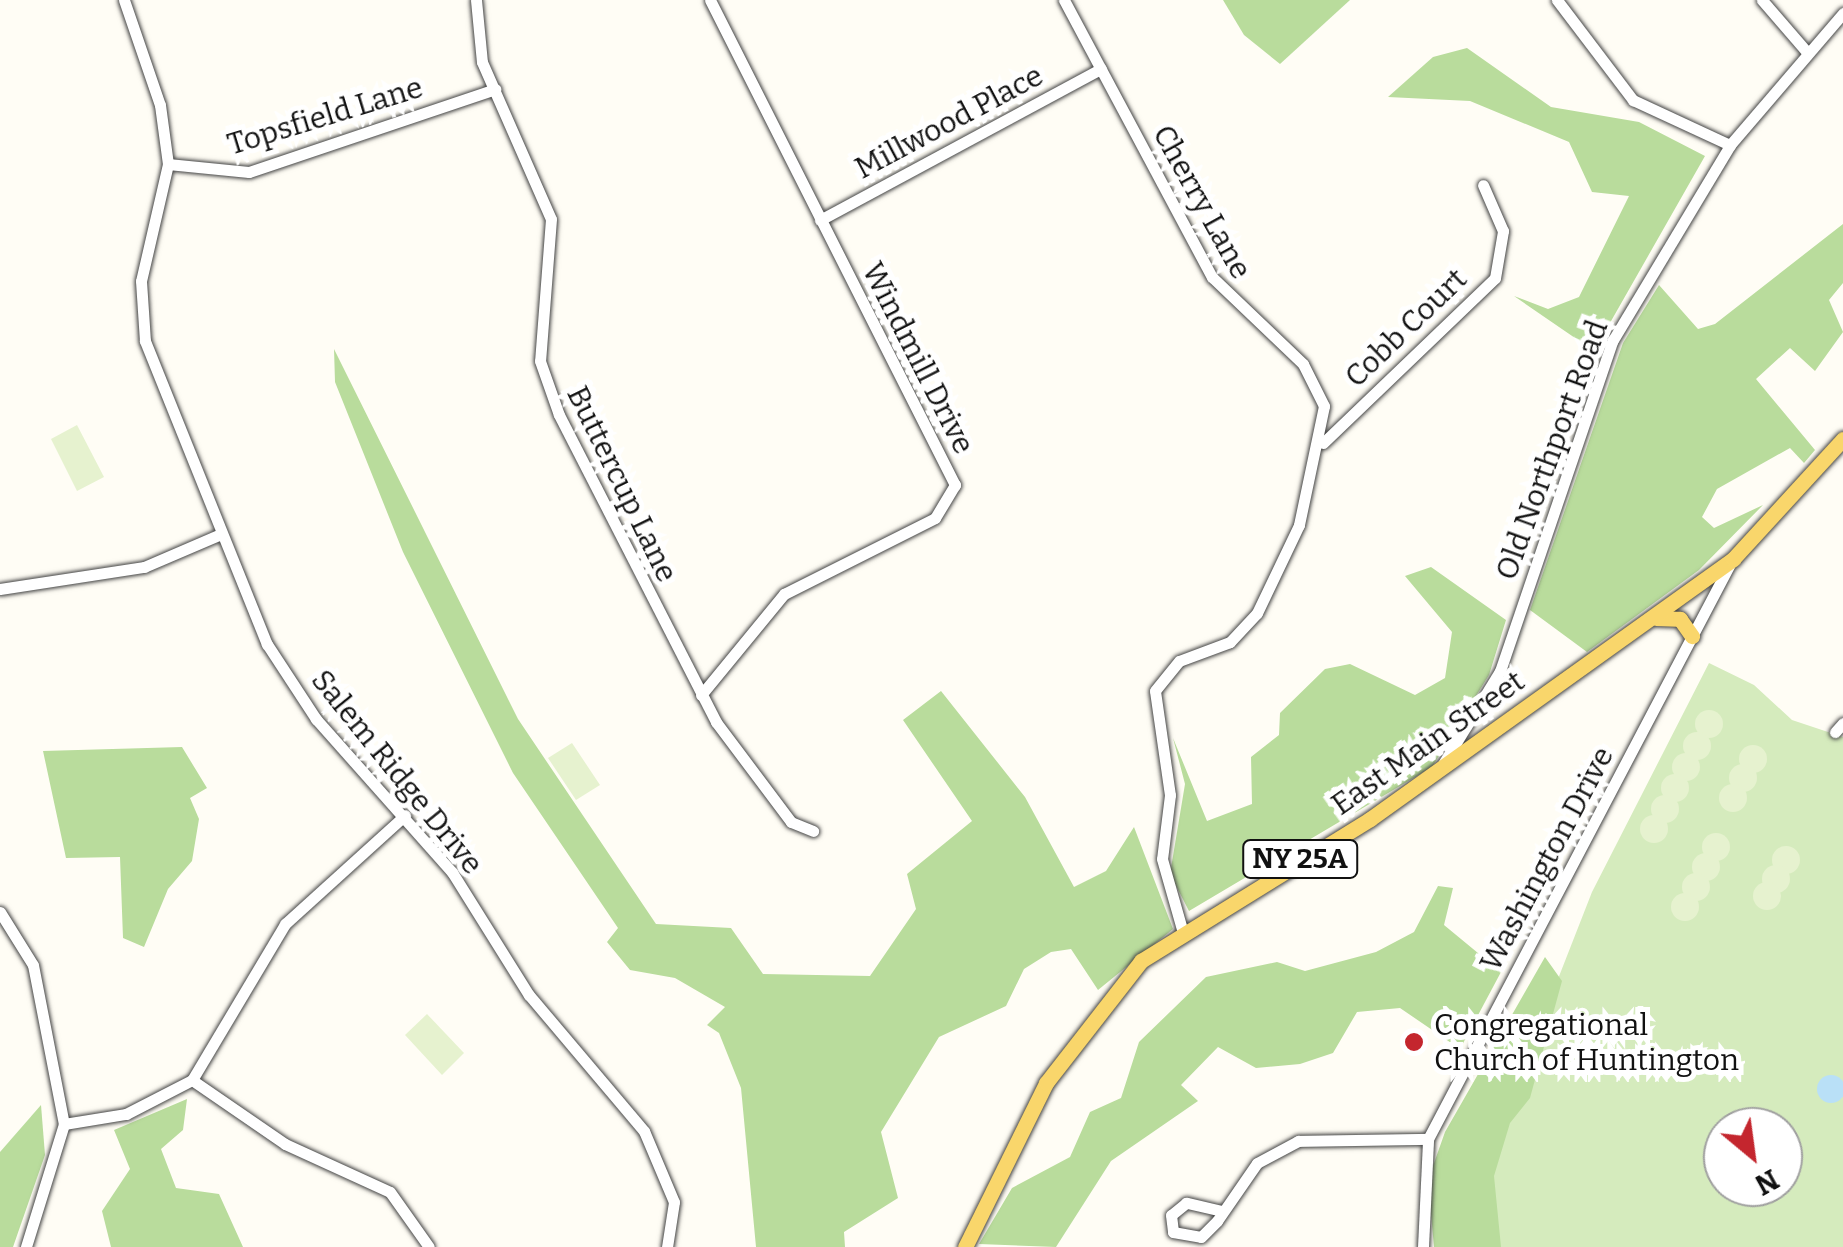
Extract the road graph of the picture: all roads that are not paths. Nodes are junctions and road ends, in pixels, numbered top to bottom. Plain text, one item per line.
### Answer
1 (124, 0) edge
2 (476, 0) edge
3 (710, 0) edge
4 (1064, 0) edge
5 (1558, 0) edge
6 (1762, 0) edge
7 (1843, 13) edge
8 (1806, 51) junction
9 (1102, 69) junction
10 (495, 89) junction
11 (1730, 145) junction
12 (168, 164) junction
13 (1483, 186) dead end
14 (820, 220) junction
15 (1843, 439) edge
16 (1323, 443) junction
17 (221, 534) junction
18 (1733, 559) junction
19 (0, 589) edge
20 (1652, 618) junction
21 (1692, 636) junction
22 (701, 696) junction
23 (1436, 773) junction
24 (405, 815) junction
25 (813, 831) dead end
26 (0, 912) edge
27 (1182, 929) junction
28 (192, 1080) junction
29 (64, 1124) junction
30 (1428, 1138) junction
31 (1222, 1211) junction
32 (26, 1247) edge
33 (429, 1247) edge
34 (667, 1247) edge
35 (965, 1247) edge
36 (1423, 1247) edge

1 - 12 street, Salem Ridge Drive
2 - 10 street, Buttercup Lane
3 - 14 street, Windmill Drive
4 - 9 street, Cherry Lane
5 - 11 street
6 - 8 street
7 - 8 street, Old Northport Road
8 - 11 street, Old Northport Road
9 - 14 street, Millwood Place
9 - 16 street, Cherry Lane
10 - 12 street, Topsfield Lane
10 - 22 street, Buttercup Lane
11 - 23 street, Old Northport Road
12 - 17 street, Salem Ridge Drive
13 - 16 street, Cobb Court
14 - 22 street, Windmill Drive
15 - 18 main road, East Main Street / NY 25A
16 - 27 street, Cherry Lane
17 - 19 street
17 - 24 street, Salem Ridge Drive
18 - 20 main road, East Main Street / NY 25A
18 - 21 street, Washington Drive
20 - 21 main road
20 - 23 main road, East Main Street / NY 25A
21 - 30 street, Washington Drive
22 - 25 street, Buttercup Lane
23 - 27 main road, East Main Street / NY 25A
24 - 28 street
24 - 34 street, Salem Ridge Drive
26 - 29 street
27 - 35 main road, East Main Street / NY 25A
28 - 29 street
28 - 33 street
29 - 32 street
30 - 31 street
30 - 36 street, Washington Drive
31 - 31 street

